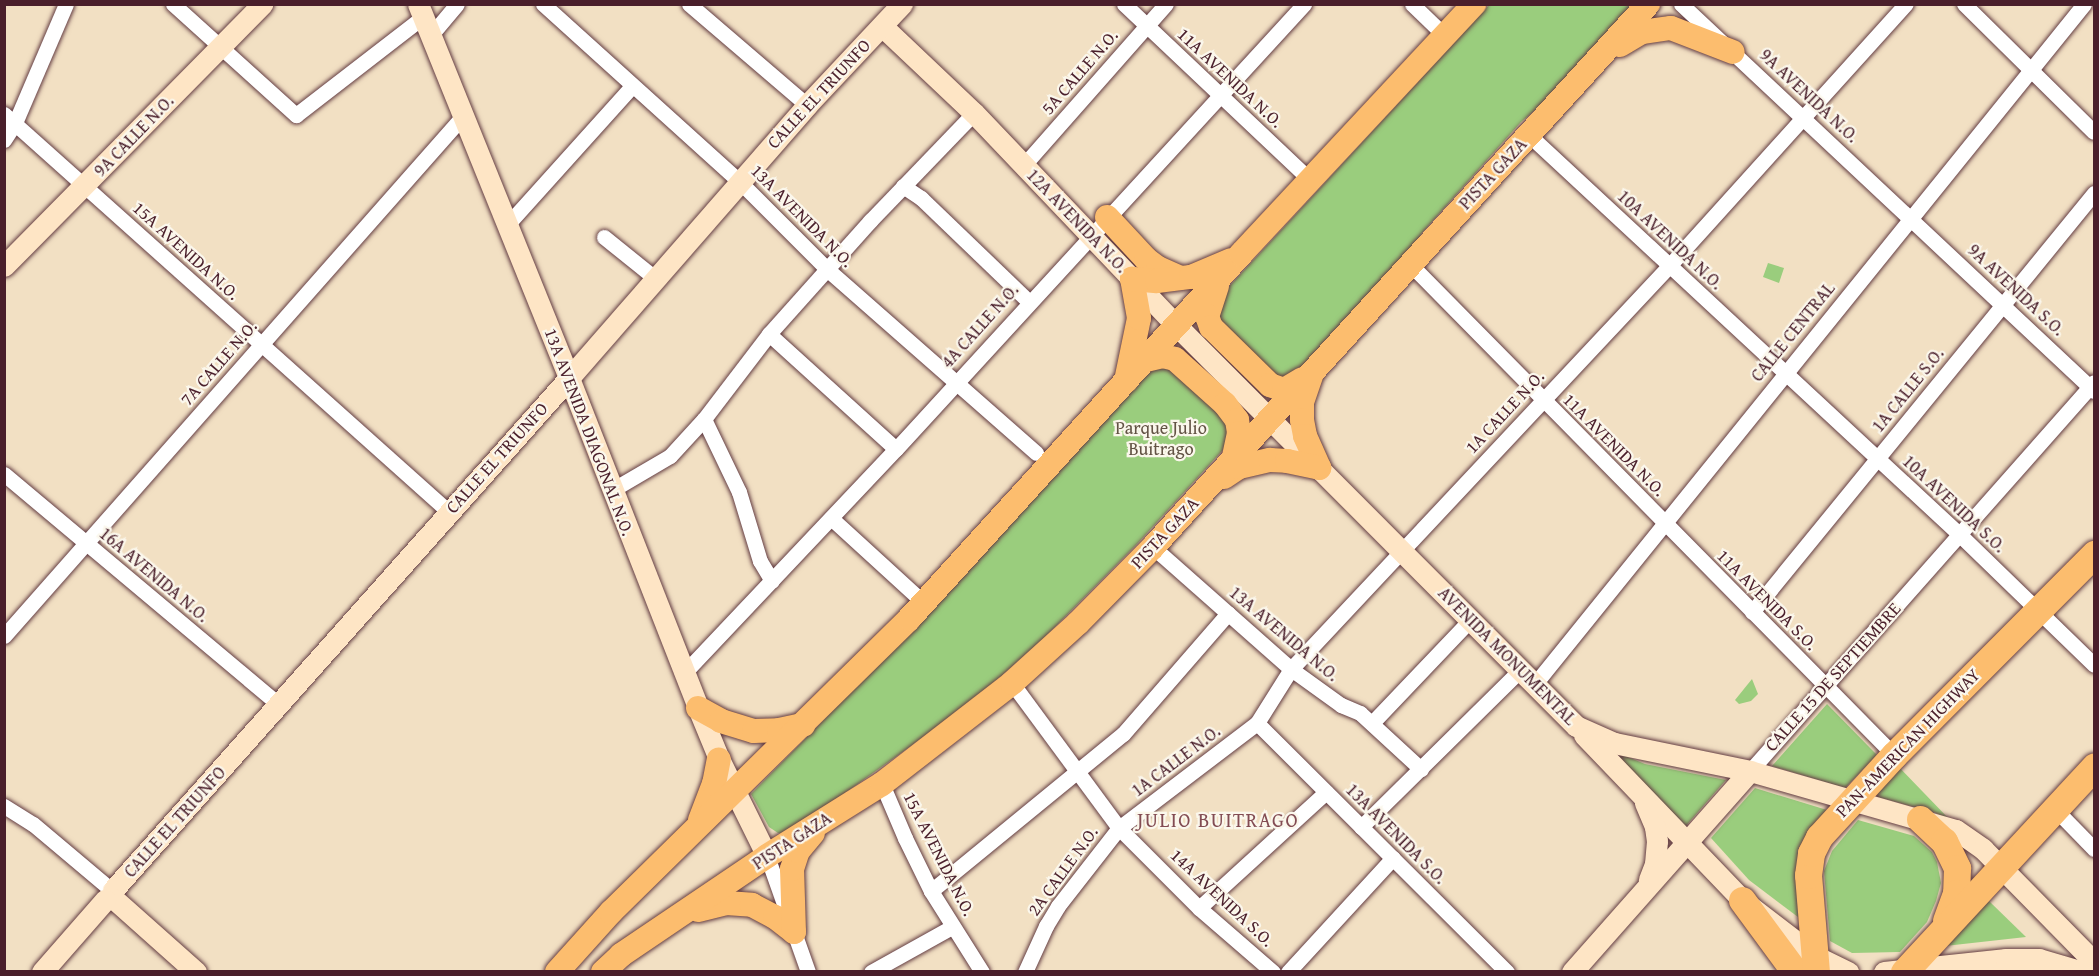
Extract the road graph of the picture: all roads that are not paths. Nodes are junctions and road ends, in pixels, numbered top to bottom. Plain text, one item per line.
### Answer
1 (66, 4) edge
2 (173, 4) edge
3 (262, 4) edge
4 (457, 4) edge
5 (543, 4) edge
6 (689, 4) edge
7 (902, 4) edge
8 (1124, 4) edge
9 (1166, 4) edge
10 (1304, 4) edge
11 (1412, 4) edge
12 (1474, 4) edge
13 (1648, 4) edge
14 (1681, 4) edge
15 (1906, 4) edge
16 (1964, 4) edge
17 (2084, 4) edge
18 (424, 19) edge
19 (882, 26) junction
20 (1146, 26) junction
21 (1445, 36) junction
22 (220, 46) junction
23 (1733, 52) junction
24 (1603, 56) junction
25 (2030, 69) junction
26 (632, 86) junction
27 (1220, 96) junction
28 (807, 105) junction
29 (974, 113) junction
30 (463, 116) junction
31 (1803, 117) junction
32 (10, 118) edge
33 (2094, 132) edge
34 (1529, 135) junction
35 (4, 141) edge
36 (1023, 165) junction
37 (1310, 180) junction
38 (740, 182) junction
39 (86, 186) junction
40 (903, 186) junction
41 (2091, 203) edge
42 (1107, 217) junction
43 (1911, 217) junction
44 (507, 225) junction
45 (1090, 235) junction
46 (604, 237) dead end
47 (1241, 254) junction
48 (1410, 264) junction
49 (4, 266) edge
50 (1669, 266) junction
51 (828, 270) junction
52 (1180, 278) junction
53 (1220, 278) junction
54 (656, 279) junction
55 (1132, 279) junction
56 (1029, 302) junction
57 (2003, 306) junction
58 (1177, 326) junction
59 (769, 334) junction
60 (260, 345) junction
61 (1146, 360) junction
62 (1314, 370) junction
63 (1784, 374) junction
64 (569, 378) junction
65 (1125, 383) junction
66 (955, 384) junction
67 (2093, 387) edge
68 (1542, 400) junction
69 (1270, 418) junction
70 (705, 419) junction
71 (896, 449) junction
72 (1036, 453) dead end
73 (1234, 457) junction
74 (1877, 459) junction
75 (1319, 468) junction
76 (4, 474) edge
77 (612, 490) junction
78 (1204, 490) junction
79 (449, 512) junction
80 (831, 518) junction
81 (1664, 524) junction
82 (1959, 534) junction
83 (87, 544) junction
84 (1153, 547) junction
85 (1401, 551) junction
86 (2094, 554) edge
87 (772, 581) junction
88 (924, 603) junction
89 (2038, 611) junction
90 (1752, 612) junction
91 (1228, 613) junction
92 (1470, 620) junction
93 (4, 636) edge
94 (2094, 665) edge
95 (1291, 669) junction
96 (684, 673) junction
97 (1527, 678) junction
98 (1012, 683) junction
99 (1825, 686) junction
100 (279, 705) junction
101 (698, 708) junction
102 (1257, 723) junction
103 (1372, 723) junction
104 (803, 725) junction
105 (1576, 726) junction
106 (1894, 755) junction
107 (719, 759) junction
108 (2094, 767) edge
109 (1421, 769) junction
110 (1077, 771) junction
111 (1750, 771) junction
112 (882, 783) junction
113 (1637, 790) junction
114 (735, 792) junction
115 (1326, 792) junction
116 (1852, 800) junction
117 (9, 809) edge
118 (2055, 809) junction
119 (1920, 819) junction
120 (825, 820) junction
121 (1361, 827) junction
122 (1119, 828) junction
123 (695, 830) junction
124 (1687, 842) junction
125 (2094, 849) edge
126 (767, 856) junction
127 (1393, 858) junction
128 (2001, 867) junction
129 (1647, 888) junction
130 (931, 891) junction
131 (109, 895) junction
132 (1742, 900) joint
133 (1198, 908) junction
134 (679, 916) junction
135 (952, 927) junction
136 (794, 932) junction
137 (1940, 932) junction
138 (2094, 962) edge
139 (1808, 966) edge
140 (1898, 971) edge
141 (42, 972) edge
142 (196, 972) edge
143 (557, 972) edge
144 (603, 972) edge
145 (808, 972) edge
146 (871, 972) edge
147 (982, 972) edge
148 (1025, 972) edge
149 (1274, 972) edge
150 (1288, 972) edge
151 (1507, 972) edge
152 (1572, 972) edge
153 (1848, 972) edge
154 (2083, 972) edge

1 - 32 street
2 - 22 street
3 - 22 main road, 9A CALLE N.O.
4 - 18 street
5 - 26 street, 13A AVENIDA N.O.
6 - 28 street
7 - 19 main road, CALLE EL TRIUNFO
8 - 20 street, 11A AVENIDA N.O.
9 - 20 street, 5A CALLE N.O.
10 - 27 street, 4A CALLE N.O.
11 - 21 street
12 - 21 main road
13 - 24 main road, PISTA GAZA
14 - 23 street, 9A AVENIDA N.O.
15 - 31 street, 1A CALLE N.O.
16 - 25 street
17 - 25 street, CALLE CENTRAL
18 - 22 street
18 - 30 main road, 13A AVENIDA DIAGONAL N.O.
19 - 28 main road, CALLE EL TRIUNFO
19 - 29 main road, 12A AVENIDA N.O.
20 - 27 street, 11A AVENIDA N.O.
20 - 36 street, 5A CALLE N.O.
21 - 37 main road
22 - 39 main road, 9A CALLE N.O.
23 - 24 main road
23 - 31 street, 9A AVENIDA N.O.
24 - 34 main road, PISTA GAZA
25 - 33 street
25 - 43 street, CALLE CENTRAL
26 - 38 street, 13A AVENIDA N.O.
26 - 44 street
27 - 37 street, 11A AVENIDA N.O.
27 - 42 street, 4A CALLE N.O.
28 - 38 main road, CALLE EL TRIUNFO
29 - 36 main road, 12A AVENIDA N.O.
29 - 40 street
30 - 44 main road, 13A AVENIDA DIAGONAL N.O.
30 - 60 street, 7A CALLE N.O.
31 - 43 street, 9A AVENIDA N.O.
31 - 50 street, 1A CALLE N.O.
32 - 35 street
32 - 39 street, 15A AVENIDA N.O.
34 - 48 main road, PISTA GAZA
34 - 50 street, 10A AVENIDA N.O.
36 - 45 main road, 12A AVENIDA N.O.
37 - 47 main road
38 - 51 street, 13A AVENIDA N.O.
38 - 54 main road, CALLE EL TRIUNFO
39 - 49 main road, 9A CALLE N.O.
39 - 60 street, 15A AVENIDA N.O.
40 - 51 street
40 - 56 street
41 - 57 street, 1A CALLE S.O.
42 - 45 street, 4A CALLE N.O.
42 - 52 main road
43 - 57 street, 9A AVENIDA S.O.
43 - 63 street, CALLE CENTRAL
44 - 64 main road, 13A AVENIDA DIAGONAL N.O.
45 - 55 main road, 12A AVENIDA N.O.
45 - 56 street, 4A CALLE N.O.
46 - 54 street
47 - 52 main road
47 - 53 main road
48 - 62 main road, PISTA GAZA
48 - 68 street, 11A AVENIDA N.O.
50 - 63 street, 10A AVENIDA N.O.
50 - 68 street, 1A CALLE N.O.
51 - 59 street
51 - 66 street, 13A AVENIDA N.O.
52 - 55 main road
53 - 58 main road
53 - 62 main road
54 - 64 main road, CALLE EL TRIUNFO
55 - 58 main road, 12A AVENIDA N.O.
55 - 65 main road
56 - 66 street, 4A CALLE N.O.
57 - 67 street, 9A AVENIDA S.O.
57 - 74 street, 1A CALLE S.O.
58 - 61 main road
58 - 69 main road, 12A AVENIDA N.O.
59 - 70 street
59 - 71 street
60 - 79 street, 15A AVENIDA N.O.
60 - 83 street, 7A CALLE N.O.
61 - 65 main road
61 - 73 main road
62 - 69 main road, PISTA GAZA
62 - 75 main road
63 - 74 street, 10A AVENIDA S.O.
63 - 81 street, CALLE CENTRAL
64 - 77 main road, 13A AVENIDA DIAGONAL N.O.
64 - 79 main road, CALLE EL TRIUNFO
65 - 88 main road
66 - 71 street, 4A CALLE N.O.
66 - 72 street, 13A AVENIDA N.O.
67 - 82 street, CALLE 15 DE SEPTIEMBRE
68 - 81 street, 11A AVENIDA N.O.
68 - 85 street, 1A CALLE N.O.
69 - 73 main road, PISTA GAZA
69 - 75 main road, AVENIDA MONUMENTAL
70 - 77 street
70 - 87 street
71 - 80 street, 4A CALLE N.O.
73 - 78 main road, PISTA GAZA
74 - 82 street, 10A AVENIDA S.O.
74 - 90 street, 1A CALLE S.O.
75 - 78 main road
75 - 85 main road, AVENIDA MONUMENTAL
76 - 83 street, 16A AVENIDA N.O.
77 - 96 main road, 13A AVENIDA DIAGONAL N.O.
78 - 84 main road, PISTA GAZA
79 - 100 main road, CALLE EL TRIUNFO
80 - 87 street, 4A CALLE N.O.
80 - 88 street
81 - 90 street, 11A AVENIDA S.O.
81 - 97 street, CALLE CENTRAL
82 - 89 street, 10A AVENIDA S.O.
82 - 99 street, CALLE 15 DE SEPTIEMBRE
83 - 93 street, 7A CALLE N.O.
83 - 100 street, 16A AVENIDA N.O.
84 - 91 street, 13A AVENIDA N.O.
84 - 98 main road, PISTA GAZA
85 - 92 main road, AVENIDA MONUMENTAL
85 - 95 street, 1A CALLE N.O.
86 - 89 highway, PAN-AMERICAN HIGHWAY
87 - 96 street, 4A CALLE N.O.
88 - 104 main road
89 - 94 street, 10A AVENIDA S.O.
89 - 106 highway, PAN-AMERICAN HIGHWAY
90 - 99 street, 11A AVENIDA S.O.
91 - 95 street, 13A AVENIDA N.O.
91 - 110 street
92 - 97 main road, AVENIDA MONUMENTAL
92 - 103 street
95 - 102 street, 1A CALLE N.O.
95 - 103 street, 13A AVENIDA N.O.
96 - 101 main road, 13A AVENIDA DIAGONAL N.O.
97 - 105 main road, AVENIDA MONUMENTAL
97 - 109 street, CALLE CENTRAL
98 - 110 street, 14A AVENIDA S.O.
98 - 112 main road, PISTA GAZA
99 - 106 street, 11A AVENIDA S.O.
99 - 111 street, CALLE 15 DE SEPTIEMBRE
100 - 131 main road, CALLE EL TRIUNFO
101 - 104 main road
101 - 107 main road, 13A AVENIDA DIAGONAL N.O.
102 - 115 street, 13A AVENIDA S.O.
102 - 122 street, 1A CALLE N.O.
103 - 109 street, 13A AVENIDA N.O.
104 - 114 main road
105 - 111 main road, AVENIDA MONUMENTAL
105 - 113 main road
106 - 116 highway, PAN-AMERICAN HIGHWAY
107 - 114 main road, 13A AVENIDA DIAGONAL N.O.
107 - 123 main road
108 - 118 highway
109 - 121 street, CALLE CENTRAL
110 - 122 street, 14A AVENIDA S.O.
110 - 130 street
111 - 116 main road, AVENIDA MONUMENTAL
111 - 124 main road, CALLE 15 DE SEPTIEMBRE
112 - 120 main road, PISTA GAZA
112 - 130 street, 15A AVENIDA N.O.
113 - 124 main road
113 - 129 main road
114 - 123 main road
114 - 126 main road, 13A AVENIDA DIAGONAL N.O.
115 - 121 street, 13A AVENIDA S.O.
115 - 133 street
116 - 119 main road, AVENIDA MONUMENTAL
116 - 139 highway, PAN-AMERICAN HIGHWAY
117 - 131 street
118 - 125 street
118 - 128 highway
119 - 128 main road, AVENIDA MONUMENTAL
119 - 137 highway
120 - 126 main road, PISTA GAZA
120 - 136 main road
121 - 127 street, 13A AVENIDA S.O.
122 - 133 street, 14A AVENIDA S.O.
122 - 148 street, 2A CALLE N.O.
123 - 143 main road
124 - 129 main road, CALLE 15 DE SEPTIEMBRE
124 - 132 main road
126 - 134 main road, PISTA GAZA
126 - 136 street
127 - 150 street
127 - 151 street, 13A AVENIDA S.O.
128 - 137 highway
128 - 138 main road, AVENIDA MONUMENTAL
129 - 152 main road, CALLE 15 DE SEPTIEMBRE
130 - 135 street, 15A AVENIDA N.O.
131 - 141 main road, CALLE EL TRIUNFO
131 - 142 main road
132 - 139 highway
133 - 149 street, 14A AVENIDA S.O.
134 - 136 main road
134 - 144 main road, PISTA GAZA
135 - 146 street
135 - 147 street, 15A AVENIDA N.O.
136 - 145 street
137 - 140 highway
139 - 153 main road
140 - 154 main road

